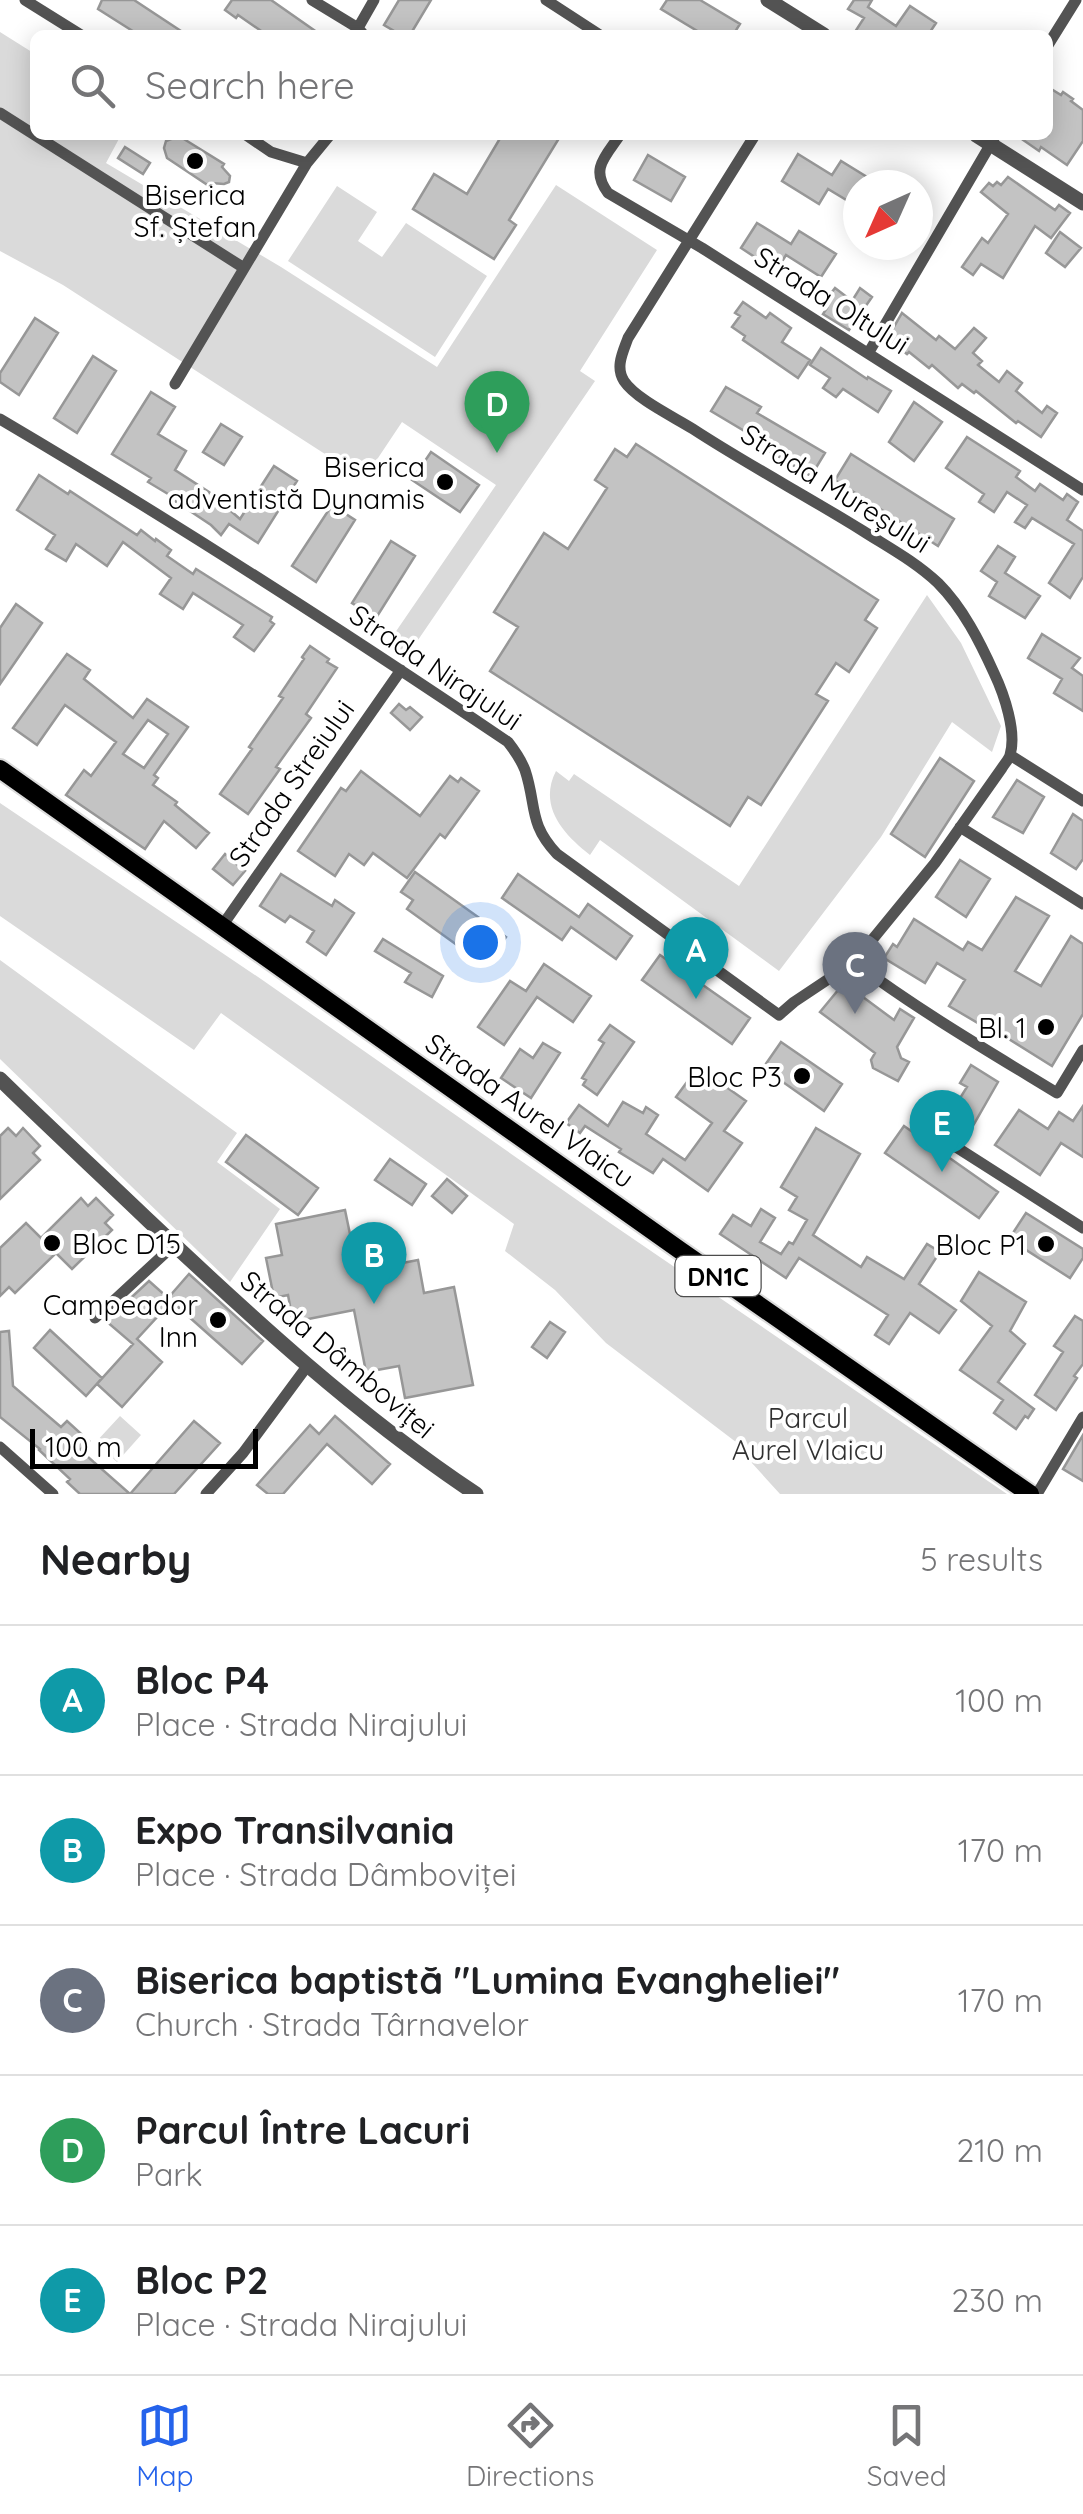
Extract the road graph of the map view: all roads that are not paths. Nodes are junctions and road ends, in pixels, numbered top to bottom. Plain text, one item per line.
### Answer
1 (25, 0) edge
2 (312, 0) edge
3 (374, 0) edge
4 (546, 0) edge
5 (768, 0) edge
6 (1076, 0) edge
7 (1083, 4) edge
8 (73, 30) edge
9 (358, 30) edge
10 (362, 30) edge
11 (592, 30) edge
12 (813, 30) edge
13 (1053, 36) edge
14 (0, 114) edge
15 (30, 133) edge
16 (41, 140) edge
17 (253, 140) edge
18 (326, 140) edge
19 (617, 140) edge
20 (752, 140) edge
21 (986, 140) edge
22 (990, 140) edge
23 (307, 163) junction
24 (1083, 203) edge
25 (690, 240) junction
26 (244, 268) junction
27 (869, 352) junction
28 (175, 384) dead end
29 (0, 419) edge
30 (1083, 490) edge
31 (401, 670) junction
32 (1010, 755) junction
33 (0, 769) edge
34 (1083, 801) edge
35 (960, 827) junction
36 (1083, 904) edge
37 (222, 926) junction
38 (854, 962) junction
39 (1083, 1050) edge
40 (0, 1080) edge
41 (920, 1124) dead end
42 (1083, 1228) edge
43 (174, 1245) junction
44 (95, 1318) dead end
45 (308, 1365) junction
46 (1083, 1418) edge
47 (0, 1447) edge
48 (215, 1491) edge
49 (53, 1494) edge
50 (476, 1494) edge
51 (1034, 1494) edge

1 - 8 street
2 - 9 street
3 - 10 street
4 - 11 street
5 - 12 street
6 - 7 street
6 - 13 street
14 - 15 street
16 - 26 street
17 - 23 street
18 - 23 street
19 - 25 street, Strada Oltului
20 - 25 street
21 - 27 street
22 - 24 street
23 - 26 street
25 - 27 street, Strada Oltului
25 - 32 street, Strada Mureșului
26 - 28 street
27 - 30 street, Strada Oltului
29 - 31 street, Strada Nirajului
31 - 37 street, Strada Streiului
31 - 38 street, Strada Nirajului
32 - 34 street
32 - 35 street
33 - 37 main road, Strada Aurel Vlaicu / DN1C
35 - 36 street
35 - 38 street
37 - 51 main road, Strada Aurel Vlaicu / DN1C
38 - 39 street
40 - 43 street, Strada Dâmboviței
41 - 42 street
43 - 44 street
43 - 45 street, Strada Dâmboviței
45 - 48 street
45 - 50 street, Strada Dâmboviței
46 - 51 street
47 - 49 street

